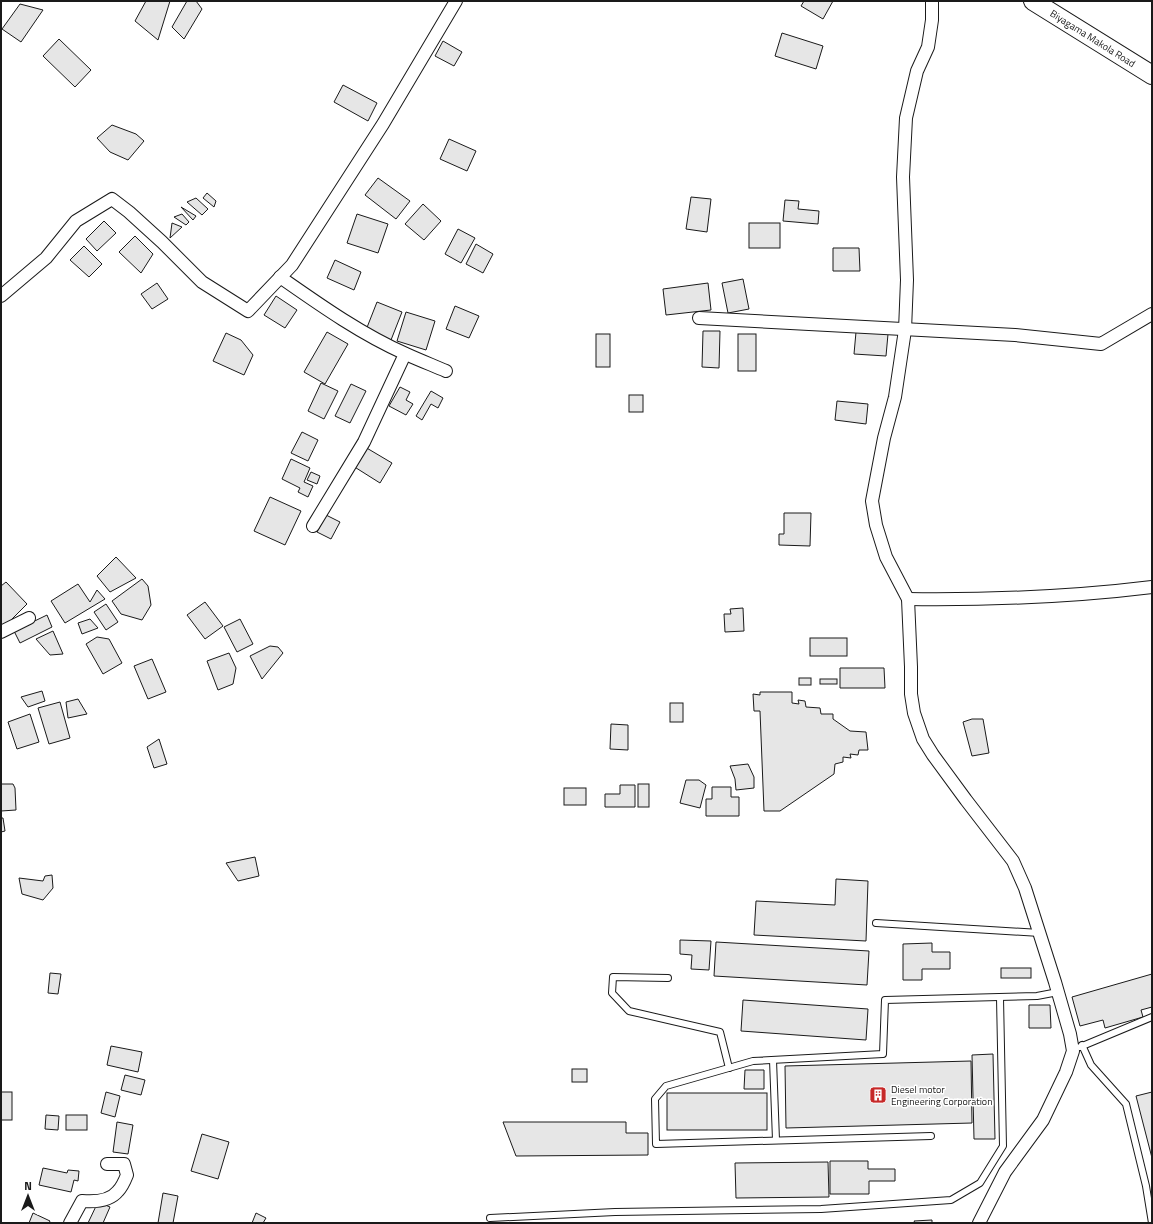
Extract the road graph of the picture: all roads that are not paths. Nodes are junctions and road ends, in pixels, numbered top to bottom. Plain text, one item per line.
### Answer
1 (456, 1) edge
2 (932, 1) edge
3 (1033, 1) edge
4 (1152, 75) edge
5 (280, 277) junction
6 (1, 296) edge
7 (1152, 314) edge
8 (699, 318) dead end
9 (905, 330) junction
10 (405, 354) junction
11 (446, 371) dead end
12 (313, 526) dead end
13 (1152, 587) edge
14 (908, 599) junction
15 (29, 618) dead end
16 (1, 632) edge
17 (876, 923) dead end
18 (1040, 933) junction
19 (668, 978) dead end
20 (1058, 992) junction
21 (1000, 998) junction
22 (1152, 1017) edge
23 (1078, 1048) junction
24 (773, 1060) junction
25 (729, 1068) junction
26 (931, 1136) dead end
27 (776, 1140) junction
28 (107, 1164) dead end
29 (490, 1218) dead end
30 (70, 1223) edge
31 (979, 1223) edge
32 (1152, 1223) edge

1 - 5 street
2 - 9 street
3 - 4 main road, Biyagama Makola Road
5 - 6 street
5 - 10 street
7 - 9 street
8 - 9 street
9 - 14 street
10 - 11 street
10 - 12 street
13 - 14 street
14 - 18 street
15 - 16 street
17 - 18 lane
18 - 20 street
19 - 25 lane
20 - 21 lane
20 - 23 street
21 - 24 lane
21 - 29 lane
22 - 23 lane
23 - 31 street
23 - 32 lane
24 - 25 lane
24 - 27 lane
25 - 27 lane
26 - 27 lane
28 - 30 street

